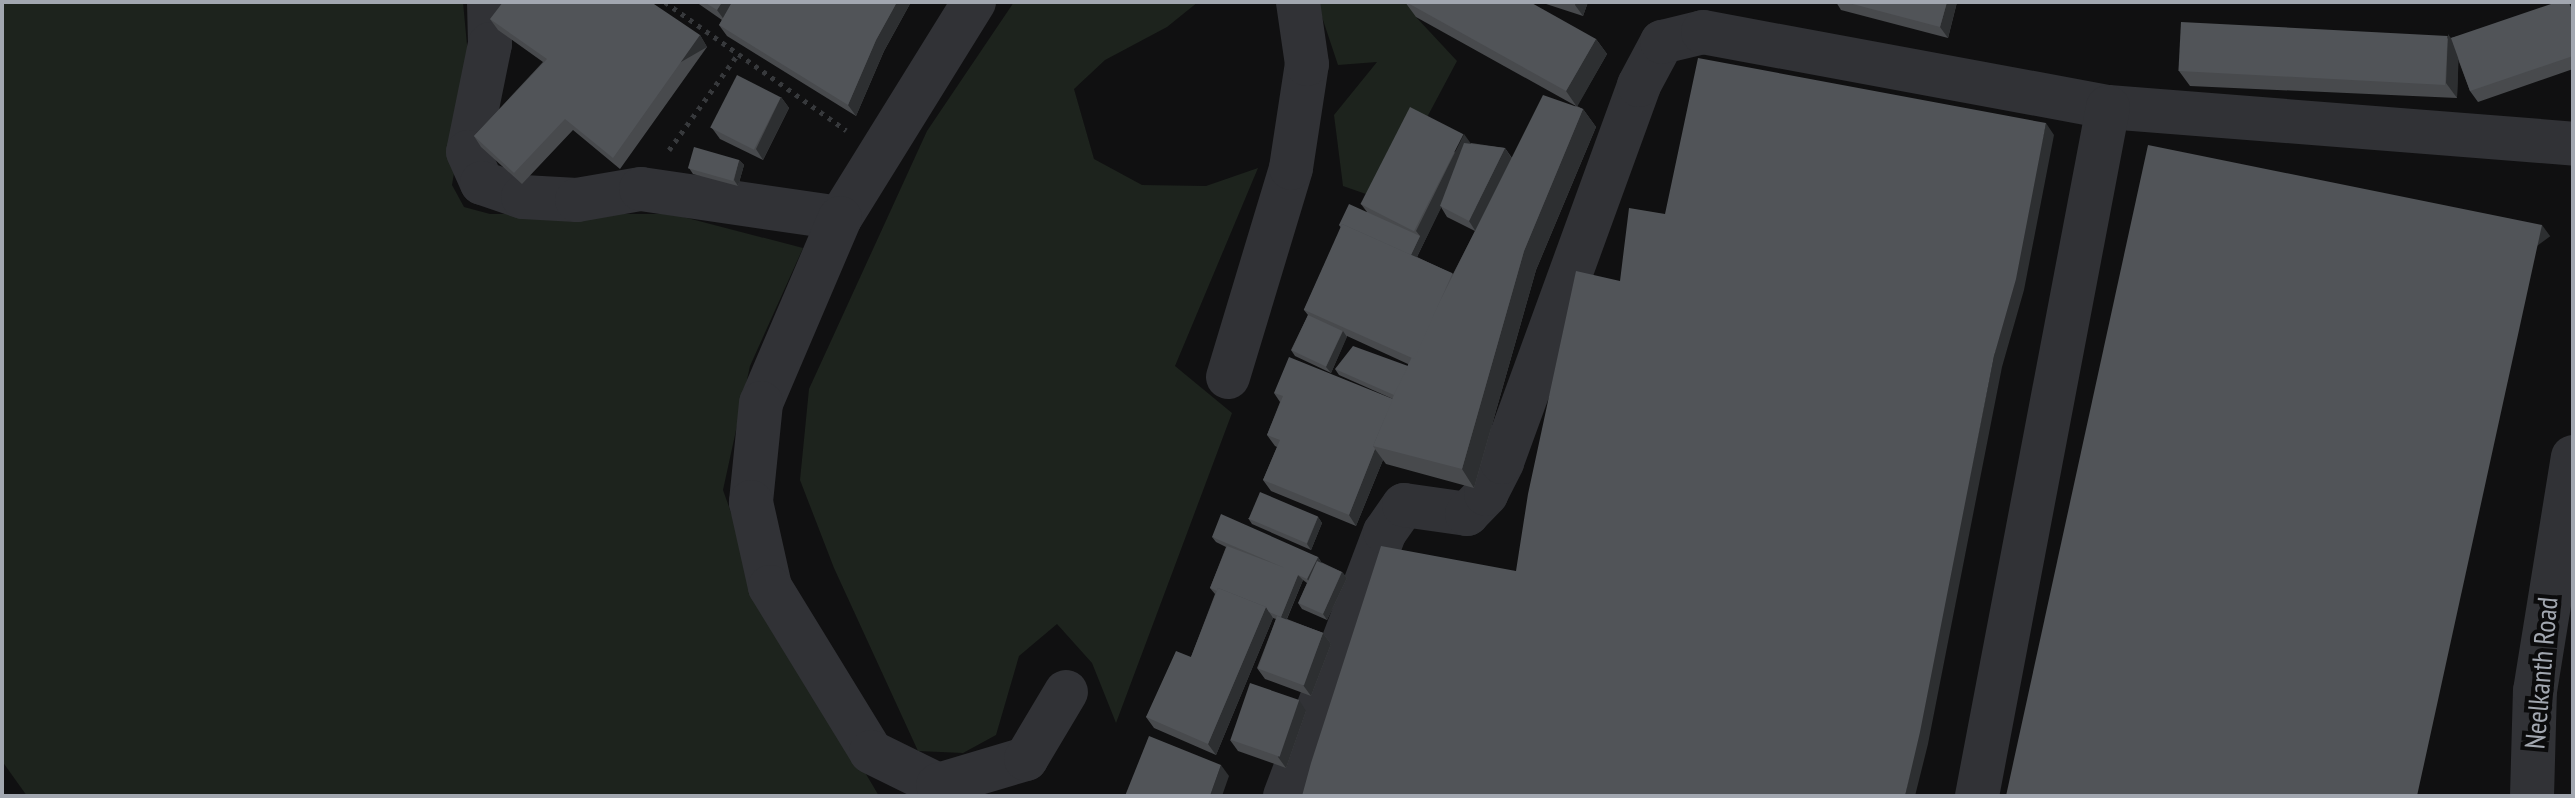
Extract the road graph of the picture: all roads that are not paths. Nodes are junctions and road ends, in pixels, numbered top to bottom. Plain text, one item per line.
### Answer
1 (489, 2) edge
2 (974, 2) edge
3 (1298, 2) edge
4 (2108, 107) junction
5 (2573, 144) edge
6 (840, 218) junction
7 (1228, 377) dead end
8 (2573, 457) edge
9 (1066, 692) dead end
10 (1285, 796) edge
11 (1977, 796) edge
12 (2532, 796) edge

1 - 6 street
2 - 6 street
3 - 7 street
4 - 5 street
4 - 10 street
4 - 11 street
6 - 9 street
8 - 12 street, Neelkanth Road

